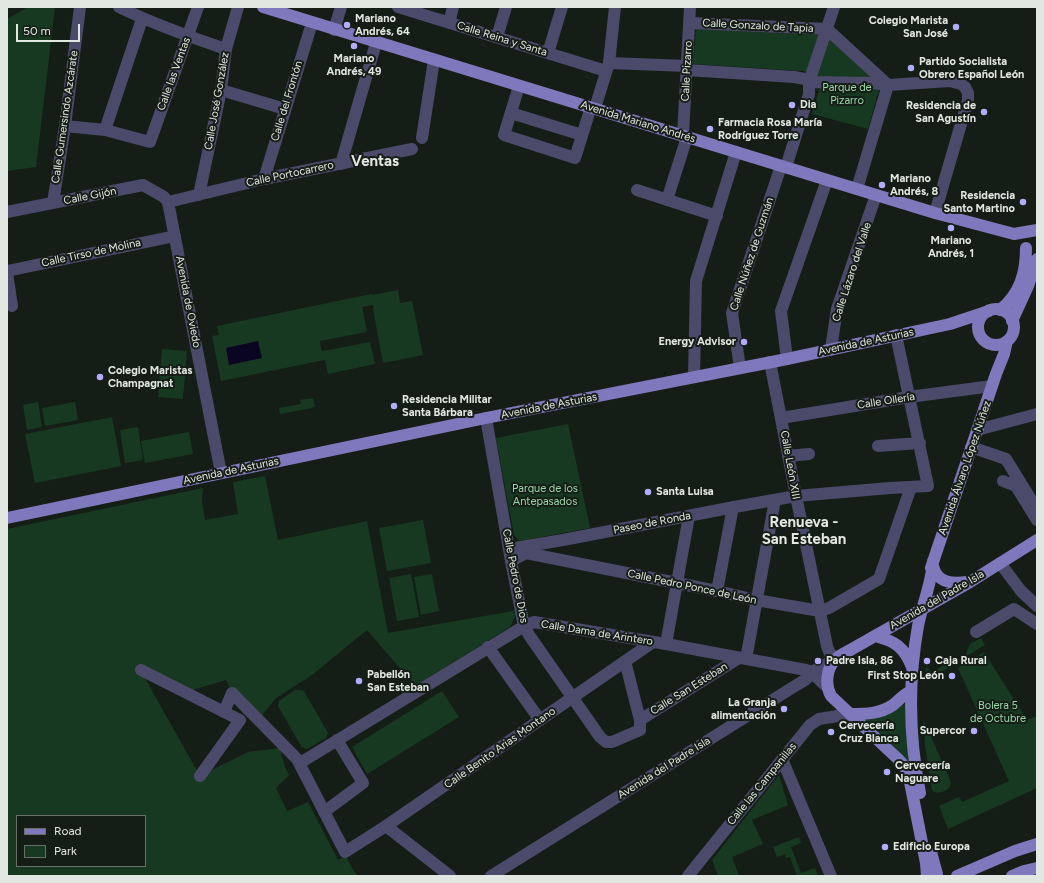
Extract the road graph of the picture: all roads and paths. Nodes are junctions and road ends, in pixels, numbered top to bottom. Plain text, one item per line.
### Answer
1 (80, 7) edge
2 (119, 7) edge
3 (198, 7) edge
4 (238, 7) edge
5 (263, 7) edge
6 (341, 7) edge
7 (398, 7) edge
8 (453, 7) edge
9 (506, 7) edge
10 (562, 7) edge
11 (615, 7) edge
12 (690, 7) edge
13 (834, 7) edge
14 (142, 19) junction
15 (312, 22) junction
16 (449, 23) junction
17 (690, 23) junction
18 (827, 29) junction
19 (334, 30) junction
20 (188, 36) junction
21 (497, 38) junction
22 (376, 43) junction
23 (226, 49) junction
24 (548, 53) junction
25 (434, 60) junction
26 (607, 67) junction
27 (687, 68) junction
28 (809, 82) junction
29 (888, 85) junction
30 (519, 86) junction
31 (221, 90) junction
32 (285, 108) junction
33 (593, 108) junction
34 (511, 113) junction
35 (65, 126) junction
36 (105, 130) junction
37 (582, 135) junction
38 (685, 136) junction
39 (422, 138) dead end
40 (412, 149) dead end
41 (736, 152) junction
42 (341, 164) junction
43 (783, 166) junction
44 (264, 179) junction
45 (828, 180) junction
46 (857, 189) junction
47 (637, 190) dead end
48 (199, 195) junction
49 (876, 195) junction
50 (667, 200) junction
51 (168, 202) junction
52 (53, 203) junction
53 (7, 212) edge
54 (934, 213) junction
55 (717, 216) junction
56 (175, 236) junction
57 (1032, 238) edge
58 (1037, 259) edge
59 (7, 272) edge
60 (12, 306) dead end
61 (995, 310) junction
62 (1012, 321) junction
63 (950, 324) junction
64 (979, 332) junction
65 (896, 335) junction
66 (1006, 341) junction
67 (990, 344) junction
68 (831, 349) junction
69 (787, 359) junction
70 (770, 362) junction
71 (740, 368) junction
72 (996, 374) junction
73 (694, 377) junction
74 (992, 386) junction
75 (909, 397) junction
76 (1037, 414) edge
77 (486, 418) junction
78 (781, 418) junction
79 (977, 430) junction
80 (920, 443) junction
81 (878, 446) dead end
82 (971, 448) junction
83 (809, 454) dead end
84 (788, 456) junction
85 (221, 473) junction
86 (1004, 481) dead end
87 (911, 487) junction
88 (796, 496) junction
89 (775, 500) junction
90 (733, 508) junction
91 (1036, 508) dead end
92 (689, 516) junction
93 (7, 518) edge
94 (1037, 520) edge
95 (563, 540) junction
96 (1037, 540) edge
97 (510, 555) junction
98 (564, 561) junction
99 (1000, 563) junction
100 (933, 564) junction
101 (970, 582) junction
102 (677, 583) junction
103 (716, 591) junction
104 (756, 600) junction
105 (1037, 606) edge
106 (923, 608) junction
107 (820, 611) junction
108 (901, 620) junction
109 (1037, 624) edge
110 (524, 626) junction
111 (976, 632) dead end
112 (875, 636) junction
113 (653, 642) junction
114 (666, 644) junction
115 (488, 647) junction
116 (742, 658) junction
117 (837, 658) junction
118 (625, 661) junction
119 (912, 667) junction
120 (141, 670) dead end
121 (813, 674) junction
122 (828, 688) junction
123 (911, 691) junction
124 (572, 698) junction
125 (224, 712) junction
126 (850, 714) junction
127 (540, 720) junction
128 (640, 725) junction
129 (600, 737) joint
130 (337, 740) junction
131 (782, 759) junction
132 (300, 763) junction
133 (200, 776) dead end
134 (324, 812) junction
135 (386, 826) junction
136 (1037, 844) edge
137 (1037, 868) edge
138 (935, 875) edge
139 (450, 876) edge
140 (491, 876) edge
141 (688, 876) edge
142 (831, 876) edge
143 (957, 876) edge
144 (1012, 876) edge

1 - 35 street, Calle Gumersindo Azcárate
2 - 14 street
3 - 20 street, Calle las Ventas
4 - 23 street, Calle José González
5 - 15 main road, Avenida Mariano Andrés
6 - 19 street
7 - 16 street, Calle Reina y Santa
8 - 16 street
9 - 21 street
10 - 24 street
11 - 26 street
12 - 17 street, Calle Pizarro
13 - 18 street, Calle Núñez de Guzmán
14 - 20 street
14 - 36 street
15 - 19 main road, Avenida Mariano Andrés
15 - 32 street, Calle del Frontón
16 - 21 street, Calle Reina y Santa
17 - 18 street, Calle Gonzalo de Tapia
17 - 27 street, Calle Pizarro
18 - 28 street, Calle Núñez de Guzmán
18 - 29 street
19 - 22 main road, Avenida Mariano Andrés
20 - 23 street
20 - 36 street, Calle las Ventas
21 - 24 street, Calle Reina y Santa
22 - 25 main road, Avenida Mariano Andrés
22 - 42 street
23 - 31 street, Calle José González
24 - 26 street, Calle Reina y Santa
25 - 30 main road, Avenida Mariano Andrés
25 - 39 street
26 - 27 street, Calle Reina y Santa
26 - 33 street
27 - 28 street, Calle Reina y Santa
27 - 38 street, Calle Pizarro
28 - 29 street, Calle Reina y Santa
28 - 43 street, Calle Núñez de Guzmán
29 - 46 street
29 - 54 street, Calle Reina y Santa
30 - 33 main road, Avenida Mariano Andrés
30 - 34 street
31 - 32 street
31 - 48 street, Calle José González
32 - 44 street, Calle del Frontón
33 - 37 street
33 - 38 main road, Avenida Mariano Andrés
34 - 37 street
34 - 37 street
35 - 36 street
35 - 52 street, Calle Gumersindo Azcárate
38 - 41 main road, Avenida Mariano Andrés
38 - 50 street, Calle Pizarro
40 - 42 street, Calle Portocarrero
41 - 43 main road, Avenida Mariano Andrés
41 - 55 street
42 - 44 street, Calle Portocarrero
43 - 45 main road, Avenida Mariano Andrés
43 - 71 street, Calle Núñez de Guzmán
44 - 48 street, Calle Portocarrero
45 - 46 main road, Avenida Mariano Andrés
45 - 69 street
46 - 49 main road, Avenida Mariano Andrés
47 - 50 street
48 - 51 street, Calle Portocarrero
49 - 54 main road, Avenida Mariano Andrés
49 - 68 street, Calle Lázaro del Valle
50 - 55 street
51 - 52 street, Calle Gijón
51 - 56 street, Avenida de Oviedo
52 - 53 street, Calle Gijón
54 - 57 main road, Avenida Mariano Andrés
55 - 73 street
56 - 59 street, Calle Tirso de Molina
56 - 85 street, Avenida de Oviedo
57 - 61 main road
58 - 62 main road
59 - 60 street
61 - 62 main road
61 - 63 main road, Avenida de Asturias
61 - 64 main road
62 - 66 main road, Avenida Álvaro López Núñez
63 - 64 main road, Avenida de Asturias
63 - 65 main road, Avenida de Asturias
64 - 67 main road, Avenida Álvaro López Núñez
65 - 68 main road, Avenida de Asturias
65 - 75 street
66 - 67 main road
66 - 72 main road, Avenida Álvaro López Núñez
67 - 72 main road, Avenida Álvaro López Núñez
68 - 69 main road, Avenida de Asturias
69 - 70 main road, Avenida de Asturias
70 - 71 main road, Avenida de Asturias
70 - 78 street, Calle León XIII
71 - 73 main road, Avenida de Asturias
72 - 74 main road, Avenida Álvaro López Núñez
73 - 77 main road, Avenida de Asturias
74 - 75 street, Calle Ollería
74 - 79 main road, Avenida Álvaro López Núñez
75 - 78 street, Calle Ollería
75 - 80 street
76 - 79 street
77 - 85 main road, Avenida de Asturias
77 - 97 street, Calle Pedro de Dios
78 - 84 street, Calle León XIII
79 - 82 main road, Avenida Álvaro López Núñez
80 - 81 street
80 - 87 street, Paseo de Ronda
82 - 91 street
82 - 100 main road, Avenida Álvaro López Núñez
83 - 84 street
84 - 88 street, Calle León XIII
85 - 93 main road, Avenida de Asturias
86 - 94 street
87 - 88 street, Paseo de Ronda
87 - 107 street
88 - 89 street, Paseo de Ronda
88 - 107 street, Calle León XIII
89 - 90 street, Paseo de Ronda
89 - 104 street
90 - 92 street, Paseo de Ronda
90 - 103 street
92 - 95 street, Paseo de Ronda
92 - 102 street
95 - 97 street, Paseo de Ronda
95 - 98 street
96 - 99 main road, Avenida del Padre Isla
97 - 98 street, Calle Pedro Ponce de León
97 - 110 street, Calle Pedro de Dios
98 - 102 street, Calle Pedro Ponce de León
99 - 101 main road, Avenida del Padre Isla
99 - 105 street
100 - 101 main road
100 - 106 main road, Avenida Álvaro López Núñez
100 - 108 main road, Avenida Álvaro López Núñez
101 - 106 main road, Avenida del Padre Isla
102 - 103 street, Calle Pedro Ponce de León
102 - 114 street
103 - 104 street, Calle Pedro Ponce de León
104 - 107 street, Calle Pedro Ponce de León
104 - 116 street
106 - 108 main road, Avenida del Padre Isla
106 - 119 main road, Avenida Álvaro López Núñez
107 - 117 street, Calle León XIII
108 - 112 main road, Avenida del Padre Isla
109 - 111 street
110 - 113 street, Calle Dama de Arintero
110 - 115 street, Calle Dama de Arintero
110 - 124 street, Calle Pedro de Dios
112 - 117 main road, Avenida del Padre Isla
112 - 119 main road
113 - 114 street, Calle Dama de Arintero
113 - 118 street, Calle Benito Arias Montano
114 - 116 street, Calle Dama de Arintero
115 - 127 street
115 - 130 street, Calle Dama de Arintero
116 - 121 street, Calle Dama de Arintero
116 - 128 street, Calle San Esteban
117 - 121 street, Avenida del Padre Isla
117 - 122 main road
118 - 124 street, Calle Benito Arias Montano
118 - 128 street
119 - 123 main road
120 - 125 street
121 - 122 street, Calle Dama de Arintero
121 - 140 street, Avenida del Padre Isla
122 - 126 main road
123 - 126 main road
123 - 138 main road
124 - 127 street, Calle Benito Arias Montano
124 - 129 street, Calle Pedro de Dios
125 - 132 street
125 - 133 street
126 - 131 street, Calle las Campanillas
126 - 138 main road
127 - 135 street, Calle Benito Arias Montano
128 - 129 street, Calle San Esteban
130 - 132 street, Calle Dama de Arintero
130 - 134 street
131 - 141 street, Calle las Campanillas
131 - 142 street
132 - 134 street
134 - 135 street, Calle Benito Arias Montano
135 - 139 street
136 - 143 main road
137 - 144 main road

